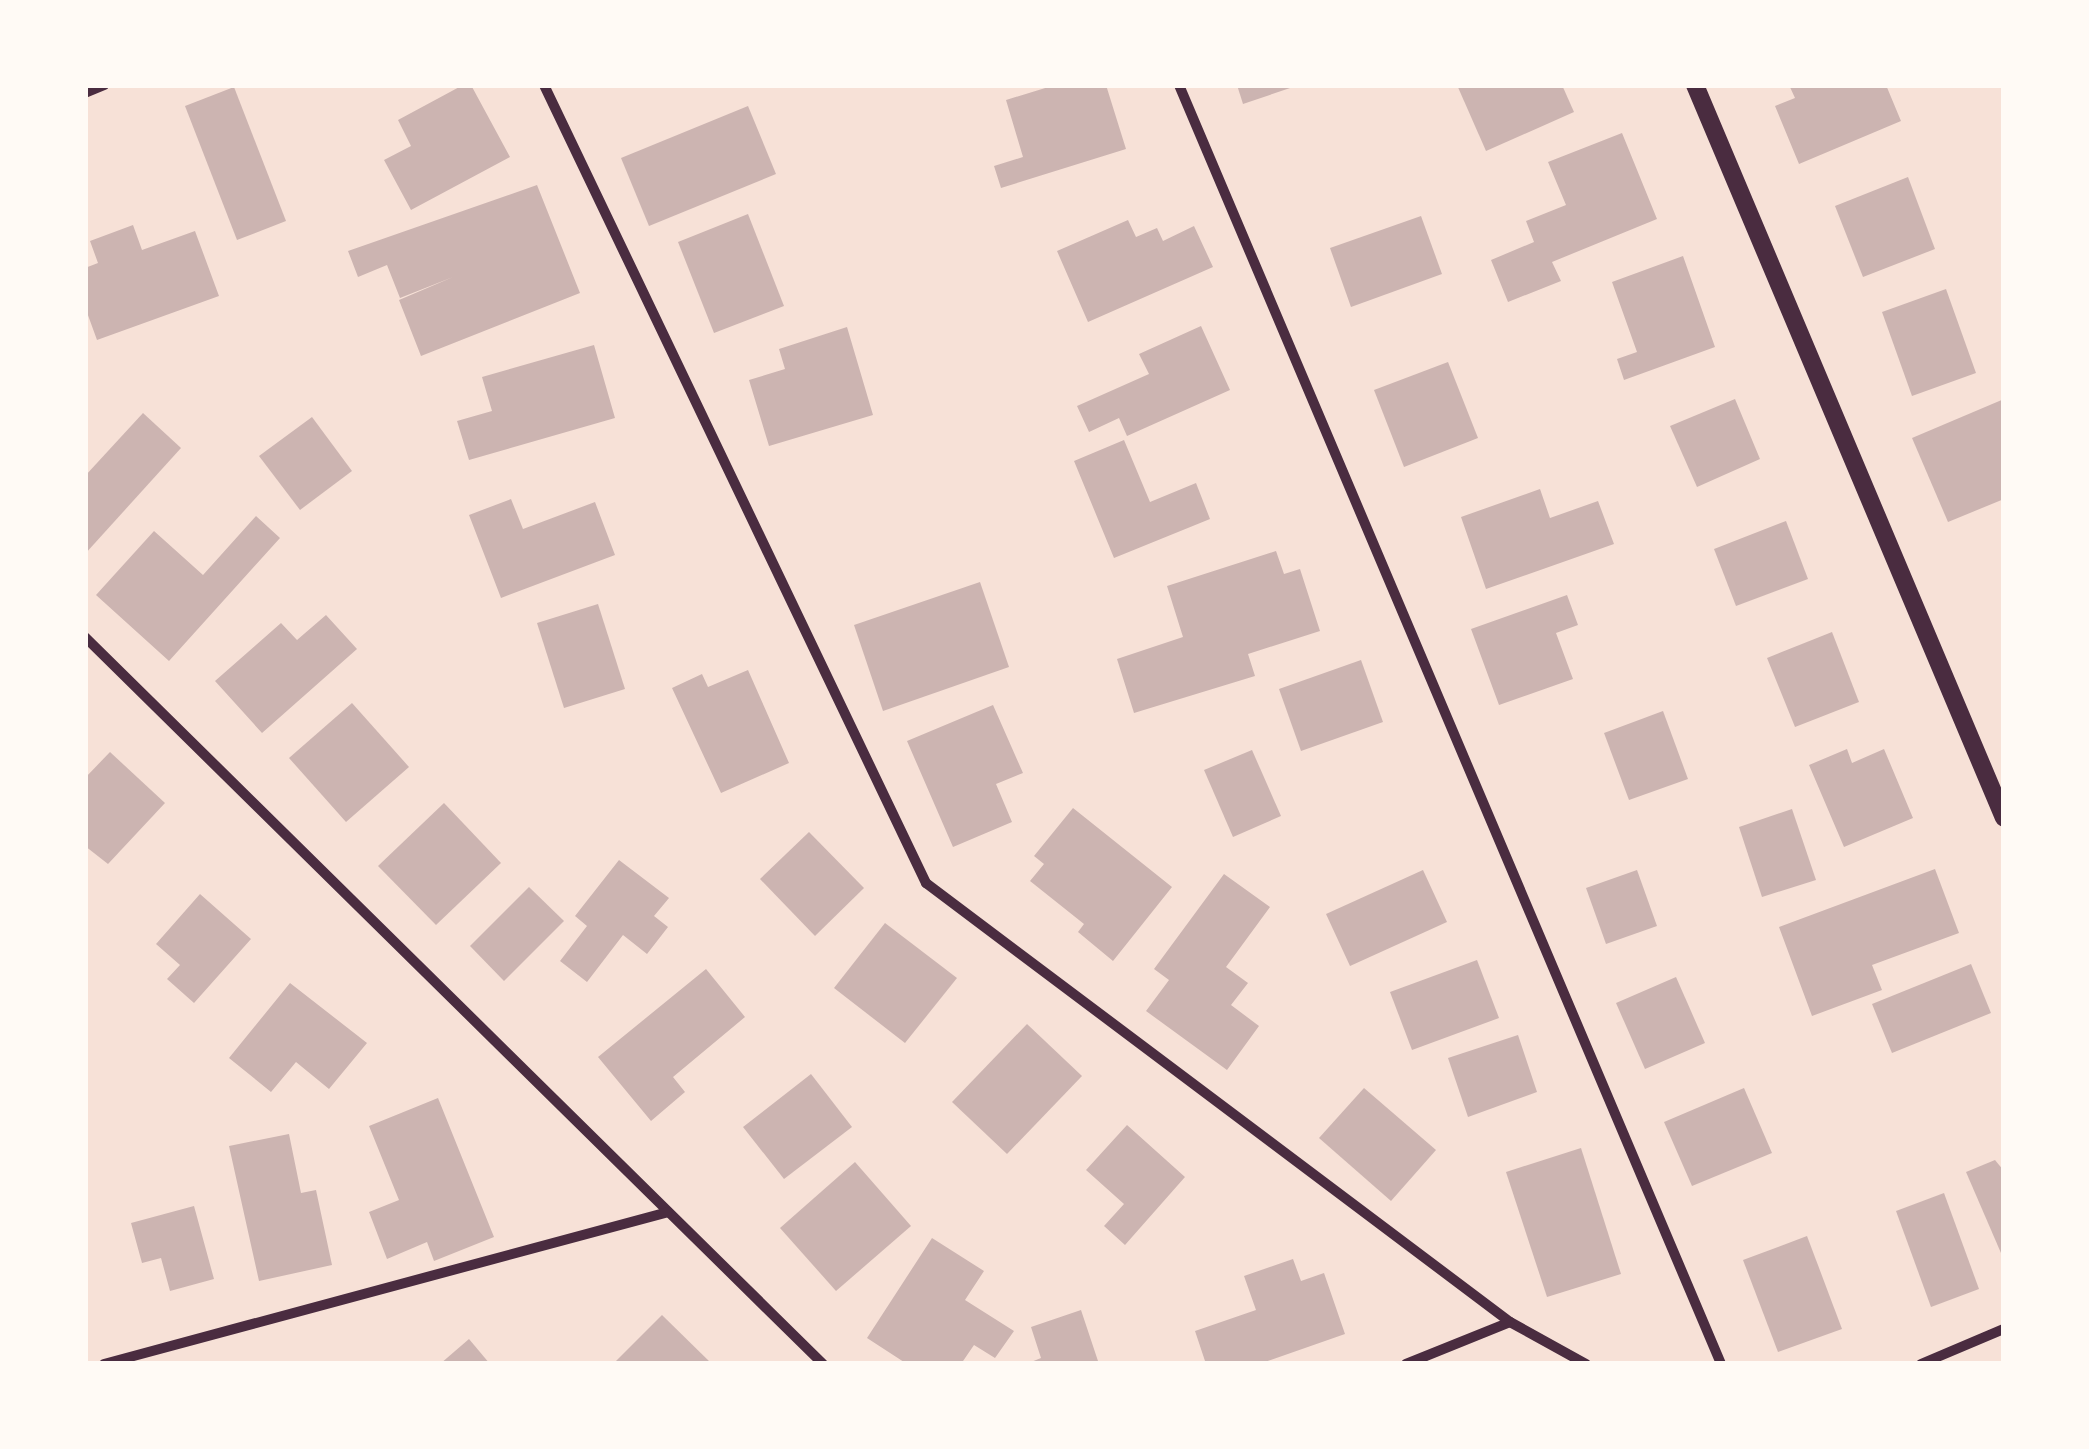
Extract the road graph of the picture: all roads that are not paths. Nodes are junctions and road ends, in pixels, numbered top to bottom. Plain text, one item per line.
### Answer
1 (104, 85) edge
2 (544, 85) edge
3 (1179, 85) edge
4 (1695, 85) edge
5 (85, 93) edge
6 (85, 637) edge
7 (2004, 818) edge
8 (668, 1212) junction
9 (1510, 1322) junction
10 (2004, 1330) edge
11 (104, 1364) edge
12 (823, 1364) edge
13 (1406, 1364) edge
14 (1586, 1364) edge
15 (1721, 1364) edge
16 (1921, 1364) edge

1 - 5 street
2 - 9 street
3 - 15 street
4 - 7 street
6 - 8 street
8 - 11 street
8 - 12 street
9 - 13 street
9 - 14 street
10 - 16 street

